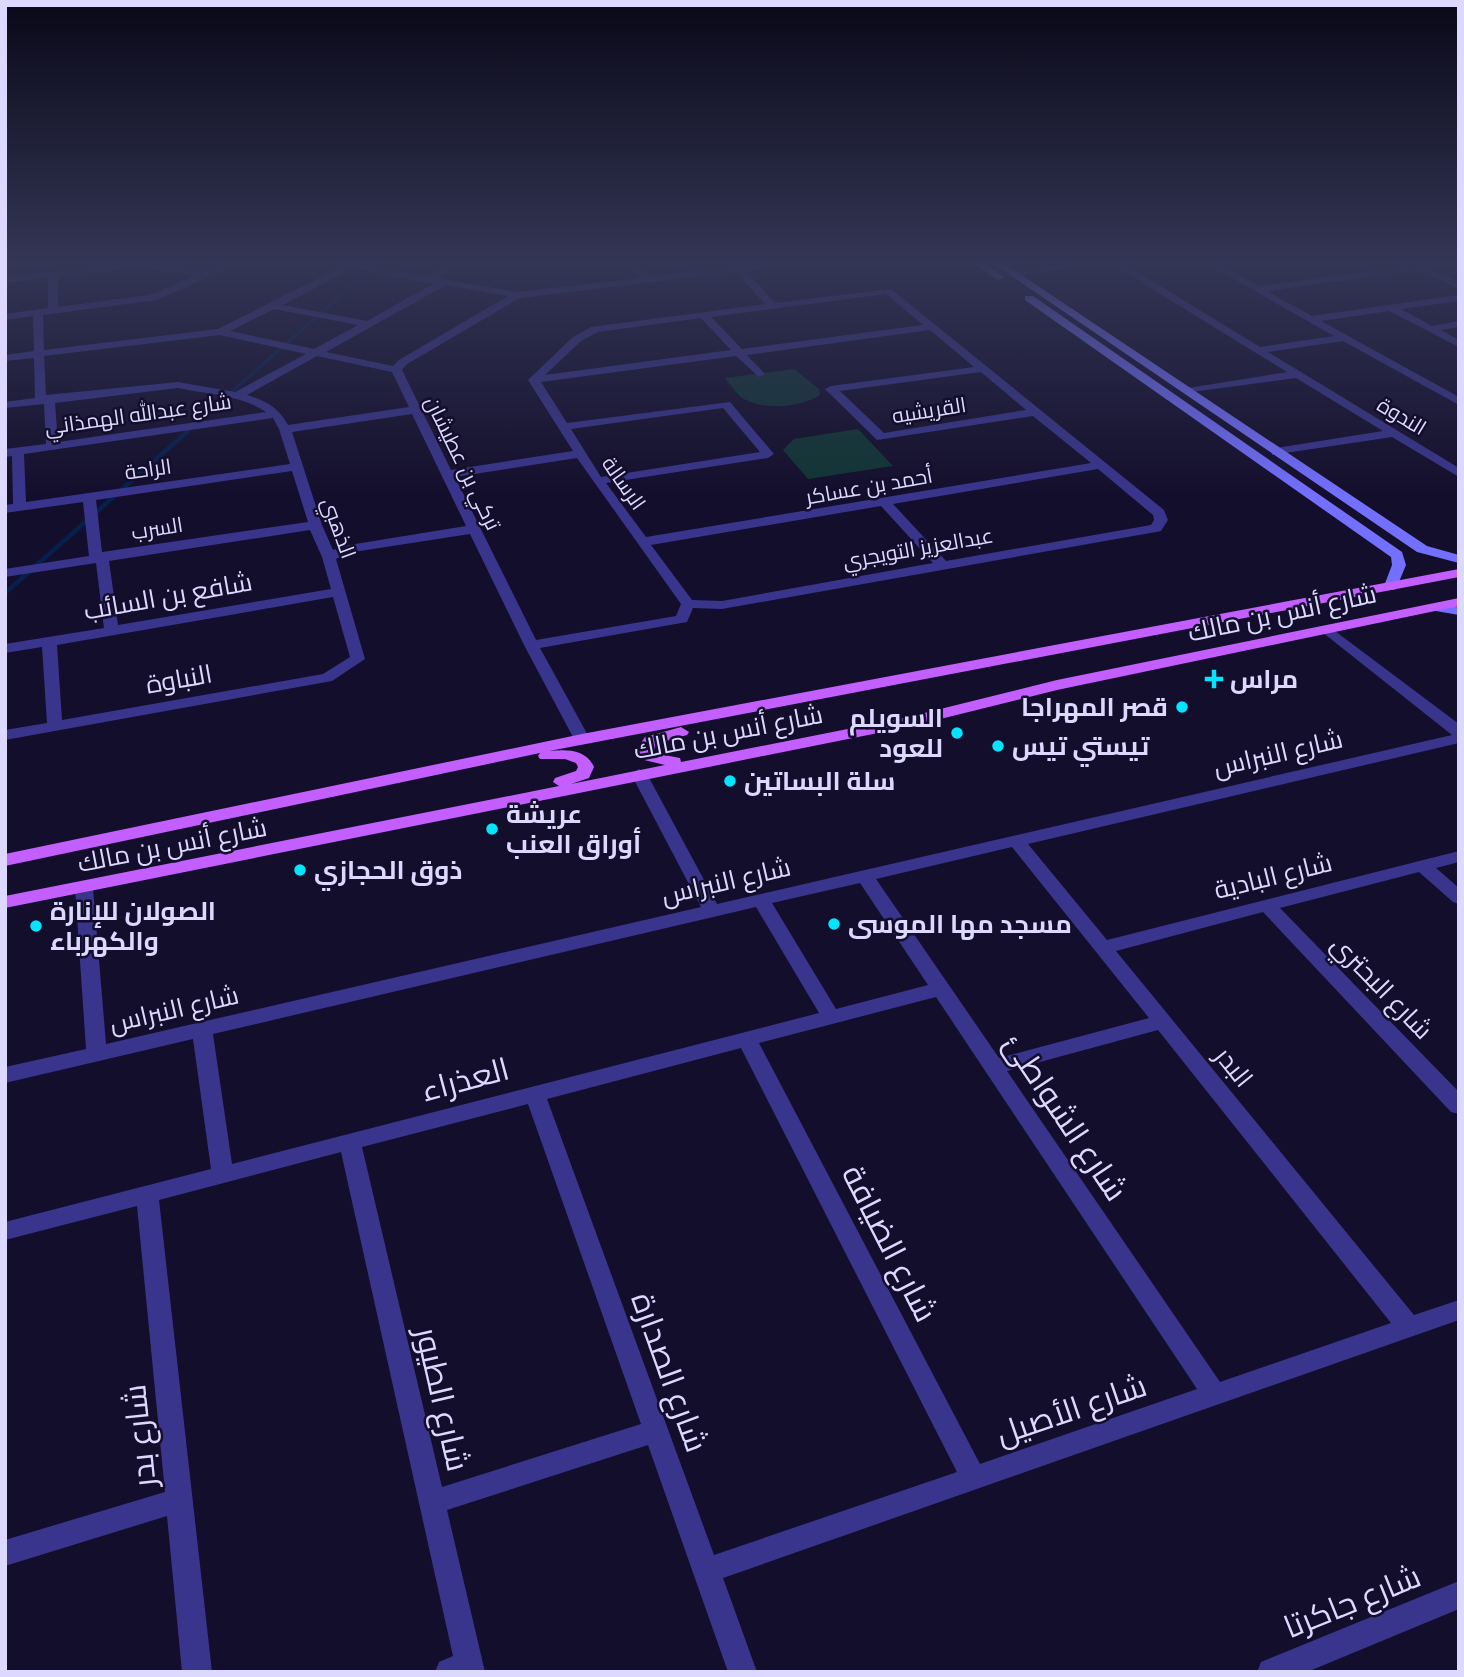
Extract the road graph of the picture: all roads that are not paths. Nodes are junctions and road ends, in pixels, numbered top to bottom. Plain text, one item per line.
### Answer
1 (39, 338) edge
2 (168, 338) edge
3 (248, 338) edge
4 (344, 338) edge
5 (443, 338) edge
6 (578, 338) edge
7 (725, 338) edge
8 (847, 338) edge
9 (944, 338) edge
10 (1084, 338) edge
11 (1109, 338) edge
12 (1239, 338) edge
13 (1343, 338) edge
14 (1345, 338) edge
15 (1126, 350) junction
16 (1258, 350) junction
17 (738, 353) junction
18 (39, 354) junction
19 (318, 354) junction
20 (1106, 354) junction
21 (5, 358) edge
22 (1144, 362) junction
23 (1122, 364) junction
24 (981, 369) junction
25 (396, 370) junction
26 (759, 374) dead end
27 (1298, 374) junction
28 (534, 380) junction
29 (1188, 391) junction
30 (237, 396) junction
31 (49, 400) junction
32 (1459, 402) edge
33 (5, 405) edge
34 (415, 410) junction
35 (1035, 412) junction
36 (276, 414) junction
37 (564, 427) junction
38 (285, 429) junction
39 (1394, 433) junction
40 (52, 446) junction
41 (11, 452) edge
42 (1276, 452) junction
43 (580, 454) junction
44 (1101, 465) junction
45 (296, 467) junction
46 (1456, 469) edge
47 (448, 474) junction
48 (598, 481) junction
49 (89, 496) junction
50 (885, 503) junction
51 (20, 507) junction
52 (5, 509) edge
53 (314, 525) junction
54 (475, 529) junction
55 (643, 542) junction
56 (1422, 549) junction
57 (1397, 555) junction
58 (102, 558) junction
59 (329, 558) junction
60 (1459, 559) edge
61 (942, 565) junction
62 (5, 573) edge
63 (1459, 573) edge
64 (1391, 586) junction
65 (339, 592) junction
66 (1459, 602) edge
67 (688, 604) junction
68 (1435, 607) junction
69 (1459, 611) edge
70 (1327, 629) junction
71 (112, 631) junction
72 (49, 642) junction
73 (531, 645) junction
74 (5, 649) edge
75 (358, 659) joint
76 (895, 681) junction
77 (908, 722) junction
78 (55, 726) junction
79 (1459, 732) edge
80 (5, 735) edge
81 (1459, 738) edge
82 (582, 739) junction
83 (639, 774) junction
84 (332, 793) junction
85 (361, 832) junction
86 (1016, 840) junction
87 (1459, 856) edge
88 (5, 860) edge
89 (1422, 865) junction
90 (864, 876) junction
91 (84, 888) junction
92 (1459, 898) edge
93 (761, 900) junction
94 (5, 902) edge
95 (1267, 905) junction
96 (712, 911) junction
97 (1101, 948) junction
98 (941, 989) junction
99 (831, 1017) junction
100 (1161, 1022) junction
101 (202, 1030) junction
102 (747, 1039) junction
103 (97, 1054) junction
104 (994, 1067) junction
105 (5, 1075) edge
106 (535, 1094) junction
107 (1459, 1105) edge
108 (350, 1142) junction
109 (223, 1174) junction
110 (147, 1194) junction
111 (5, 1231) edge
112 (1459, 1310) edge
113 (1409, 1327) junction
114 (1214, 1395) junction
115 (656, 1431) junction
116 (974, 1478) junction
117 (179, 1500) junction
118 (433, 1502) junction
119 (5, 1553) edge
120 (706, 1571) junction
121 (1459, 1595) edge
122 (463, 1669) edge
123 (197, 1672) edge
124 (743, 1672) edge
125 (1271, 1672) edge

1 - 18 street
2 - 18 street
3 - 19 street
4 - 19 street
5 - 25 street
6 - 28 street
7 - 17 street
8 - 17 street
9 - 24 street
10 - 20 street
11 - 15 street
12 - 16 street, الندوة
13 - 16 street
14 - 32 street
15 - 20 street
15 - 22 street
16 - 27 street, الندوة
17 - 26 street
17 - 28 street
18 - 21 street
18 - 31 street
19 - 25 street
19 - 30 street
20 - 23 street
22 - 23 street
22 - 29 street
23 - 57 street
24 - 35 street
24 - 35 street, القريشيه
25 - 34 street, تركي بن عطيشان
27 - 29 street
27 - 39 street, الندوة
28 - 37 street, الرسالة
29 - 42 street
30 - 31 street
30 - 36 street
31 - 33 street
31 - 40 street
34 - 38 street
34 - 47 street, تركي بن عطيشان
35 - 44 street
36 - 38 street, الذهبي
36 - 40 street, شارع عبدالله الهمذاني
37 - 43 street, الرسالة
37 - 48 street
38 - 45 street, الذهبي
39 - 42 street
39 - 46 street, الندوة
40 - 41 street, شارع عبدالله الهمذاني
41 - 51 street
42 - 56 street
43 - 47 street
43 - 48 street, الرسالة
44 - 50 street, أحمد بن عساكر
44 - 61 street, عبدالعزيز التويجري
45 - 49 street, الراحة
45 - 53 street, الذهبي
47 - 54 street, تركي بن عطيشان
48 - 55 street, الرسالة
49 - 51 street, الراحة
49 - 58 street
50 - 55 street, أحمد بن عساكر
50 - 61 street
51 - 52 street, الراحة
53 - 58 street, السرب
53 - 59 street, الذهبي
54 - 59 street
54 - 73 street, تركي بن عطيشان
55 - 67 street, الرسالة
56 - 57 street
56 - 60 street
57 - 64 street
58 - 62 street, السرب
58 - 71 street
59 - 65 street, الذهبي
61 - 67 street, عبدالعزيز التويجري
63 - 64 main road
64 - 76 main road
65 - 71 street, شافع بن السائب
65 - 75 street, الذهبي
66 - 68 main road, شارع أنس بن مالك
67 - 73 street
68 - 69 street
68 - 70 main road, شارع أنس بن مالك
70 - 77 main road, شارع أنس بن مالك
70 - 79 street
71 - 72 street, شافع بن السائب
72 - 74 street, شافع بن السائب
72 - 78 street
73 - 82 street, تركي بن عطيشان
75 - 78 street, النباوة
76 - 77 main road
76 - 82 main road
77 - 83 main road, شارع أنس بن مالك
78 - 80 street, النباوة
81 - 86 street, شارع النبراس
82 - 84 main road
83 - 85 main road, شارع أنس بن مالك
83 - 96 street
84 - 85 main road
84 - 88 main road
85 - 91 main road, شارع أنس بن مالك
86 - 90 street, شارع النبراس
86 - 97 street, البدر
87 - 89 street, شارع البادية
89 - 92 street
89 - 95 street, شارع البادية
90 - 93 street, شارع النبراس
90 - 98 street, شارع الشواطئ
91 - 94 main road, شارع أنس بن مالك
91 - 103 street
93 - 96 street, شارع النبراس
93 - 99 street
95 - 97 street, شارع البادية
95 - 107 street, شارع البحتري
96 - 101 street, شارع النبراس
97 - 100 street, البدر
98 - 99 street, العذراء
98 - 104 street, شارع الشواطئ
99 - 102 street, العذراء
100 - 104 street
100 - 113 street, البدر
101 - 103 street, شارع النبراس
101 - 109 street
102 - 106 street, العذراء
102 - 116 street, شارع الضيافة
103 - 105 street, شارع النبراس
104 - 114 street, شارع الشواطئ
106 - 108 street, العذراء
106 - 115 street, شارع الصدارة
108 - 109 street, العذراء
108 - 118 street, شارع الطيور
109 - 110 street, العذراء
110 - 111 street, العذراء
110 - 117 street, شارع بدر
112 - 113 street, شارع الأصيل
113 - 114 street, شارع الأصيل
114 - 116 street, شارع الأصيل
115 - 118 street
115 - 120 street, شارع الصدارة
116 - 120 street, شارع الأصيل
117 - 119 street
117 - 123 street, شارع بدر
118 - 122 street, شارع الطيور
120 - 124 street, شارع الصدارة
121 - 125 street, شارع جاكرتا

